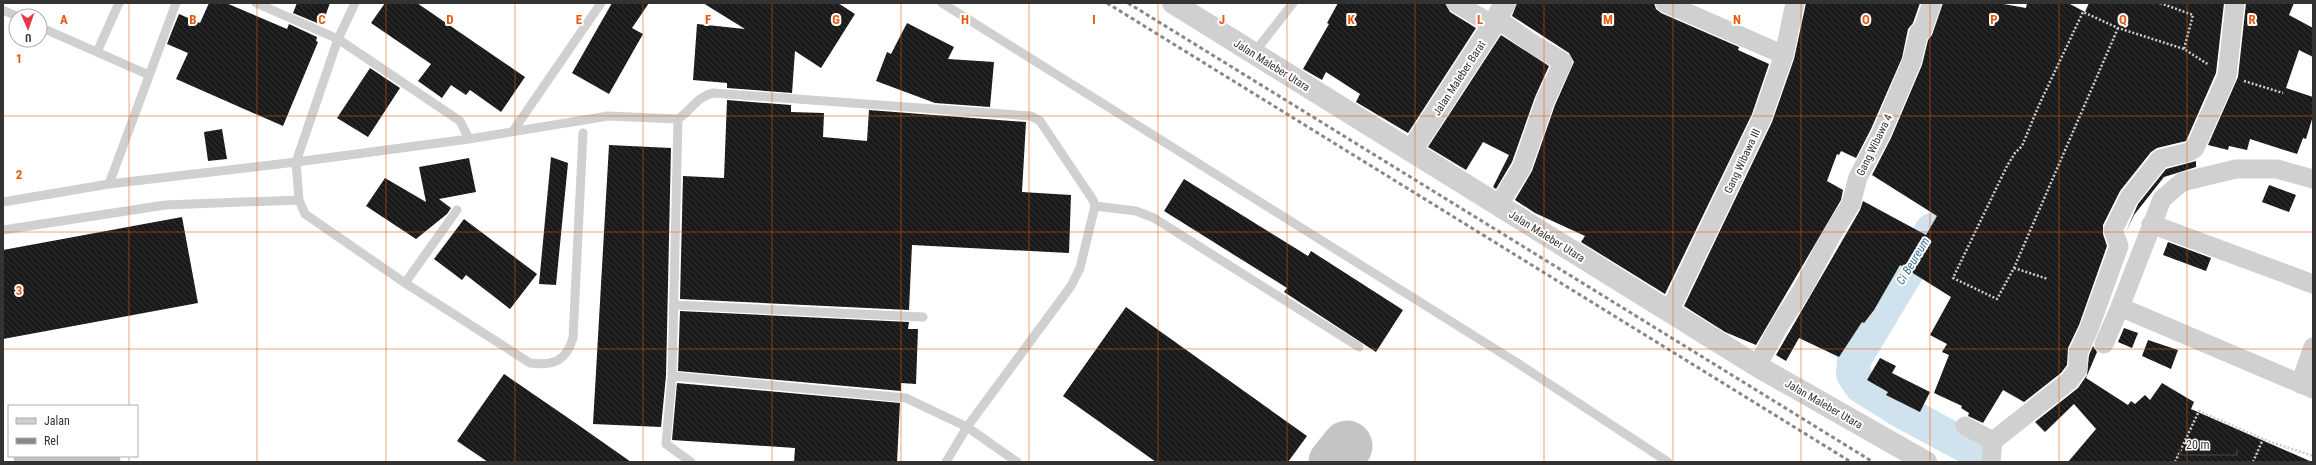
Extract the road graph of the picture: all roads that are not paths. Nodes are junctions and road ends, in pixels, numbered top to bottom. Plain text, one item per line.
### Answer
1 (119, 3) edge
2 (176, 3) edge
3 (256, 3) edge
4 (355, 3) edge
5 (601, 3) edge
6 (942, 3) edge
7 (1173, 3) edge
8 (1293, 3) edge
9 (1456, 3) edge
10 (1665, 3) edge
11 (1795, 3) edge
12 (1932, 3) edge
13 (2235, 3) edge
14 (1498, 16) edge
15 (48, 31) edge
16 (338, 39) junction
17 (97, 52) junction
18 (1254, 53) junction
19 (1784, 55) junction
20 (149, 76) junction
21 (678, 119) junction
22 (513, 131) junction
23 (583, 133) dead end
24 (469, 139) junction
25 (1411, 151) junction
26 (296, 162) junction
27 (2312, 177) edge
28 (109, 184) junction
29 (299, 200) junction
30 (3, 202) edge
31 (1095, 206) junction
32 (1498, 206) junction
33 (457, 210) dead end
34 (2151, 224) junction
35 (3, 230) edge
36 (405, 283) junction
37 (2313, 284) edge
38 (674, 305) junction
39 (2120, 307) junction
40 (1669, 312) junction
41 (923, 317) dead end
42 (2104, 344) dead end
43 (1359, 347) dead end
44 (2313, 347) edge
45 (1757, 366) junction
46 (672, 376) junction
47 (2306, 386) edge
48 (1965, 426) dead end
49 (967, 427) junction
50 (1993, 441) junction
51 (691, 462) edge
52 (946, 462) edge
53 (1017, 462) edge
54 (1668, 462) edge
55 (1926, 462) edge
56 (1991, 462) edge

1 - 17 lane
2 - 20 lane
3 - 16 lane
4 - 16 lane
5 - 22 lane
6 - 54 lane
7 - 18 street, Jalan Maleber Utara
8 - 18 lane
9 - 14 street
10 - 19 street
11 - 19 street, Gang Wibawa III
12 - 45 street, Gang Wibawa 4
13 - 50 street
14 - 25 street, Jalan Maleber Barat
14 - 32 street
15 - 17 lane
16 - 24 lane
16 - 26 lane
17 - 20 lane
18 - 25 street, Jalan Maleber Utara
19 - 40 street, Gang Wibawa III
20 - 28 lane
21 - 22 lane
21 - 31 lane
21 - 38 lane
22 - 24 lane
23 - 36 lane
24 - 26 lane
25 - 32 street, Jalan Maleber Utara
26 - 28 lane
26 - 29 lane
27 - 34 street
28 - 30 lane
29 - 35 lane
29 - 36 lane
31 - 43 lane
31 - 49 lane
32 - 40 street, Jalan Maleber Utara
33 - 36 lane
34 - 37 street
34 - 39 street
38 - 41 lane
38 - 46 lane
39 - 42 street
39 - 47 street
40 - 45 street, Jalan Maleber Utara
44 - 47 street
45 - 55 street, Jalan Maleber Utara
46 - 49 lane
46 - 51 lane
48 - 50 street
49 - 52 lane
49 - 53 lane
50 - 56 street

